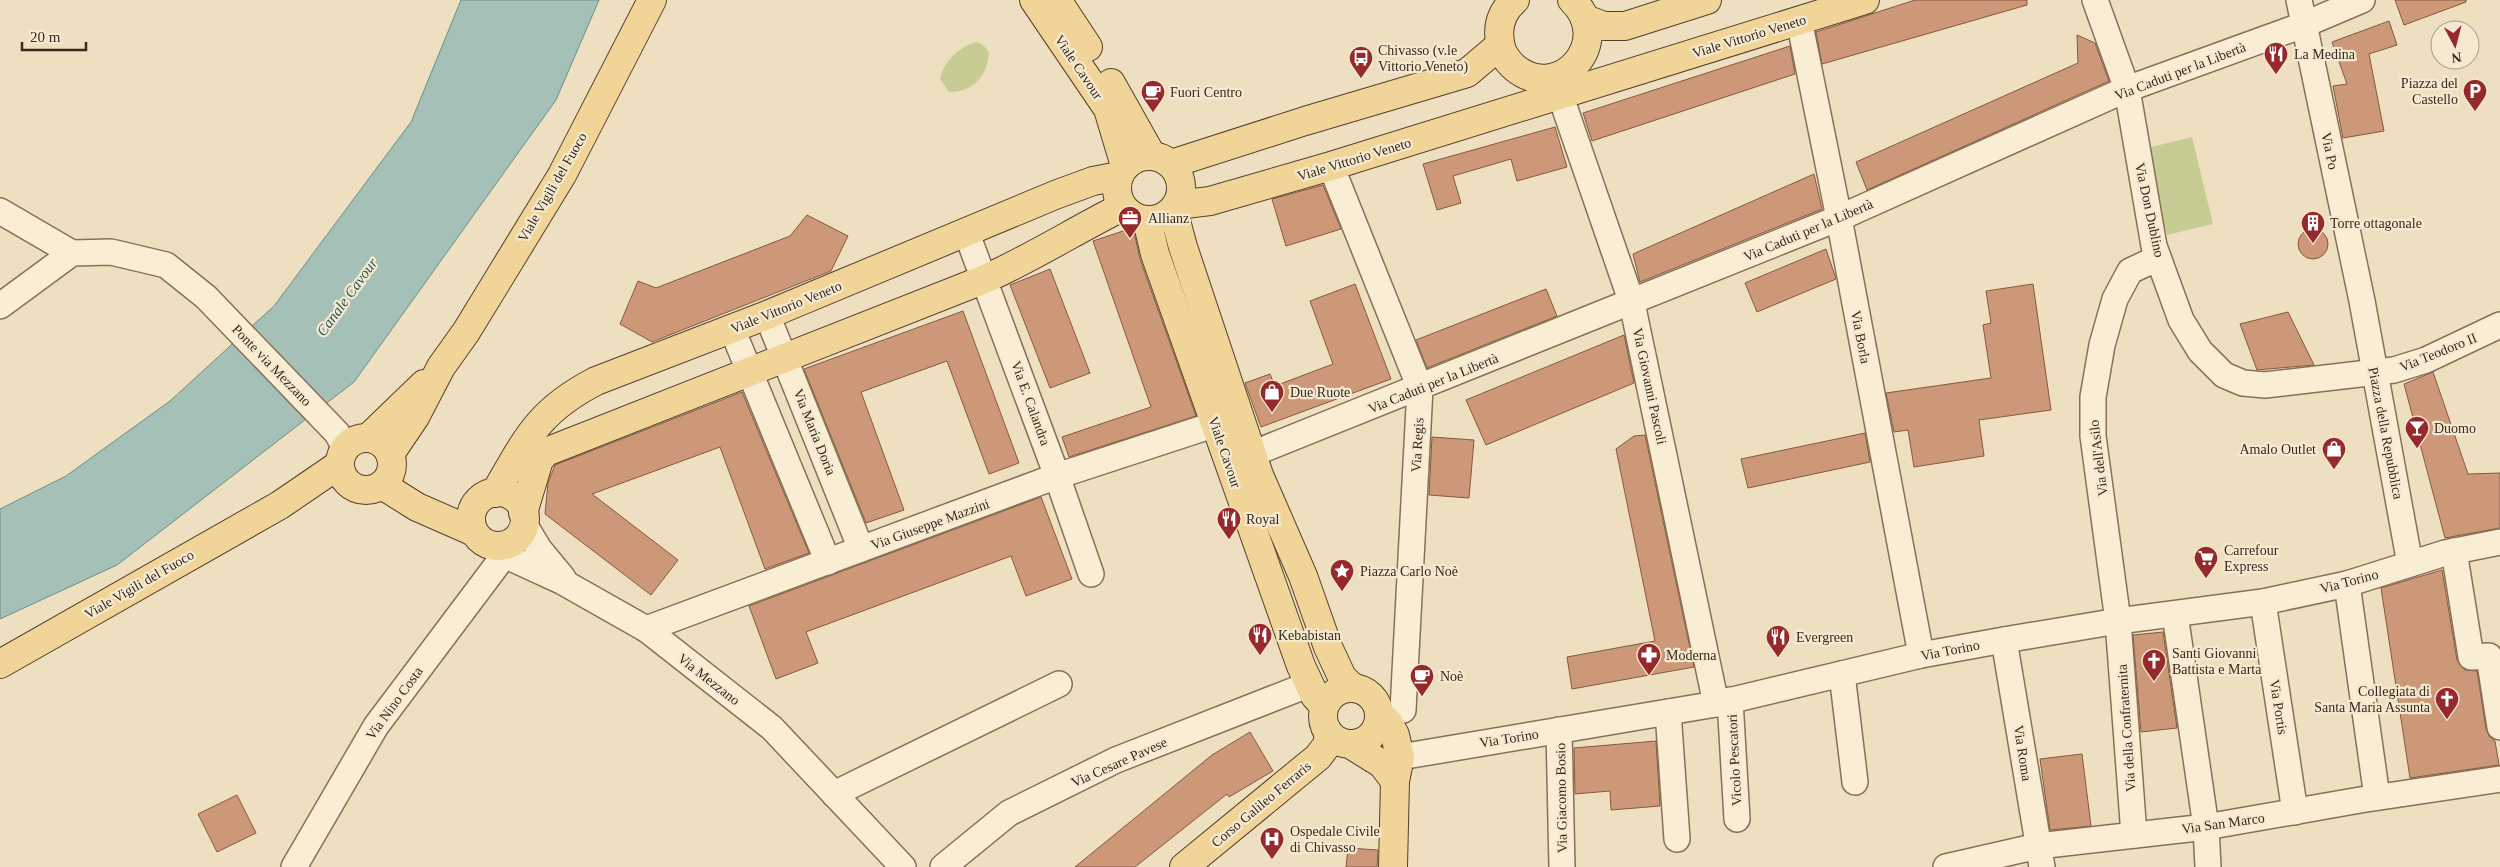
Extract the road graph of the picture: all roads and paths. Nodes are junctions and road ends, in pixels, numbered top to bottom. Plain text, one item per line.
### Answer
1 (652, 0) edge
2 (1034, 0) edge
3 (1058, 0) edge
4 (1515, 0) edge
5 (1707, 0) edge
6 (1865, 0) edge
7 (2095, 0) edge
8 (2299, 0) edge
9 (2362, 0) edge
10 (1578, 10) edge
11 (1799, 20) junction
12 (2303, 25) junction
13 (1500, 45) junction
14 (1554, 82) junction
15 (2127, 90) junction
16 (1161, 160) junction
17 (1332, 166) junction
18 (1122, 171) junction
19 (1122, 207) junction
20 (1175, 207) junction
21 (0, 212) edge
22 (1839, 218) junction
23 (1147, 220) junction
24 (966, 234) junction
25 (72, 253) junction
26 (2158, 258) junction
27 (985, 279) junction
28 (2362, 301) joint
29 (1632, 303) junction
30 (0, 306) edge
31 (767, 316) junction
32 (2500, 325) edge
33 (732, 329) junction
34 (784, 357) junction
35 (441, 367) junction
36 (749, 371) junction
37 (2374, 374) junction
38 (1420, 388) junction
39 (1216, 424) junction
40 (349, 452) junction
41 (1252, 454) junction
42 (388, 467) junction
43 (1058, 476) junction
44 (487, 496) junction
45 (524, 518) junction
46 (474, 532) junction
47 (2500, 542) edge
48 (502, 546) junction
49 (862, 549) junction
50 (2454, 551) junction
51 (828, 562) junction
52 (2410, 564) junction
53 (1091, 574) dead end
54 (568, 584) junction
55 (2347, 584) junction
56 (2263, 602) junction
57 (2175, 614) junction
58 (2118, 621) junction
59 (646, 630) junction
60 (2004, 640) junction
61 (1921, 655) junction
62 (0, 664) edge
63 (1842, 674) junction
64 (1059, 684) dead end
65 (1352, 687) junction
66 (1317, 695) junction
67 (1723, 702) junction
68 (1391, 712) junction
69 (1668, 712) junction
70 (2500, 727) edge
71 (1559, 730) junction
72 (1340, 739) junction
73 (1398, 769) junction
74 (2500, 779) edge
75 (1855, 782) dead end
76 (834, 794) junction
77 (2377, 797) junction
78 (2295, 812) junction
79 (1737, 819) dead end
80 (2206, 827) junction
81 (2134, 835) junction
82 (1677, 839) dead end
83 (2040, 857) edge
84 (294, 867) edge
85 (903, 867) edge
86 (943, 867) edge
87 (1184, 867) edge
88 (1393, 867) edge
89 (1562, 867) edge
90 (1946, 867) edge
91 (2208, 867) edge

1 - 35 main road, Viale Vigili del Fuoco
2 - 18 main road, Viale Cavour
3 - 16 main road, Viale Cavour
4 - 13 main road
5 - 10 main road
6 - 11 main road, Viale Vittorio Veneto
7 - 15 street, Via Don Dublino
8 - 12 street, Via Po
9 - 12 street, Via Caduti per la Libertà
10 - 14 main road
11 - 14 main road, Viale Vittorio Veneto
11 - 22 street, Via Borla
12 - 15 street, Via Caduti per la Libertà
12 - 28 street, Via Po
13 - 14 main road
13 - 16 main road
14 - 17 main road, Viale Vittorio Veneto
14 - 29 street, Via Giovanni Pascoli
15 - 22 street, Via Caduti per la Libertà
15 - 26 street, Via Don Dublino
16 - 18 main road
16 - 20 main road
17 - 20 main road, Viale Vittorio Veneto
17 - 38 street, Via Regis
18 - 19 main road
18 - 24 main road, Viale Vittorio Veneto
19 - 23 main road
19 - 27 main road
20 - 23 main road
20 - 41 main road, Viale Cavour
21 - 25 street
22 - 29 street, Via Caduti per la Libertà
22 - 61 street, Via Borla
23 - 39 main road, Viale Cavour
24 - 27 street, Via E. Calandra
24 - 31 main road, Viale Vittorio Veneto
25 - 30 street
25 - 40 street, Ponte via Mezzano
26 - 37 street, Via Don Dublino
26 - 58 street, Via dell'Asilo
27 - 34 main road
27 - 43 street, Via E. Calandra
28 - 37 street, Piazza della Repubblica
29 - 38 street, Via Caduti per la Libertà
29 - 67 street, Via Giovanni Pascoli
31 - 33 main road, Viale Vittorio Veneto
31 - 34 street, Via Maria Doria
32 - 37 street, Via Teodoro II
33 - 36 street
33 - 44 main road, Viale Vittorio Veneto
34 - 36 main road
34 - 49 street, Via Maria Doria
35 - 40 main road, Viale Vigili del Fuoco
35 - 42 main road, Viale Vigili del Fuoco
36 - 45 main road
36 - 51 street
37 - 52 street, Piazza della Repubblica
38 - 41 street, Via Caduti per la Libertà
38 - 68 street, Via Regis
39 - 43 street, Via Giuseppe Mazzini
39 - 66 main road, Viale Cavour
40 - 42 main road
40 - 42 main road
40 - 62 main road, Viale Vigili del Fuoco
41 - 65 main road, Viale Cavour
42 - 44 main road
42 - 46 main road, Via Mezzano
43 - 49 street, Via Giuseppe Mazzini
43 - 53 street, Via E. Calandra
44 - 45 main road, Via Mezzano
44 - 46 main road
45 - 48 main road
45 - 54 street, Via Mezzano
46 - 48 main road, Via Mezzano
47 - 50 street, Via Torino
48 - 54 street, Via Mezzano
48 - 84 street, Via Nino Costa
49 - 51 street, Via Giuseppe Mazzini
50 - 52 street, Via Torino
50 - 70 street
51 - 59 street, Via Giuseppe Mazzini
52 - 55 street, Via Torino
54 - 59 street, Via Mezzano
55 - 56 street, Via Torino
55 - 77 street
56 - 57 street, Via Torino
56 - 78 street, Via Portis
57 - 58 street, Via Torino
57 - 80 street
58 - 60 street, Via Torino
58 - 81 street, Via della Confraternita
59 - 76 street, Via Mezzano
60 - 61 street, Via Torino
60 - 83 street, Via Roma
61 - 63 street, Via Torino
63 - 67 street, Via Torino
63 - 75 street
64 - 76 street
65 - 66 main road
65 - 68 main road
66 - 72 main road, Viale Cavour
66 - 86 street, Via Cesare Pavese
67 - 69 street, Via Torino
67 - 79 street, Vicolo Pescatori
68 - 72 main road
68 - 73 main road
69 - 71 street, Via Torino
69 - 82 street
71 - 73 street, Via Torino
71 - 89 street, Via Giacomo Bosio
72 - 73 main road
72 - 87 main road, Corso Galileo Ferraris
73 - 88 main road
74 - 77 street, Via San Marco
76 - 85 street, Via Mezzano
77 - 78 street, Via San Marco
78 - 80 street, Via San Marco
80 - 81 street, Via San Marco
80 - 91 street
81 - 83 street, Via San Marco
83 - 90 street, Via San Marco

